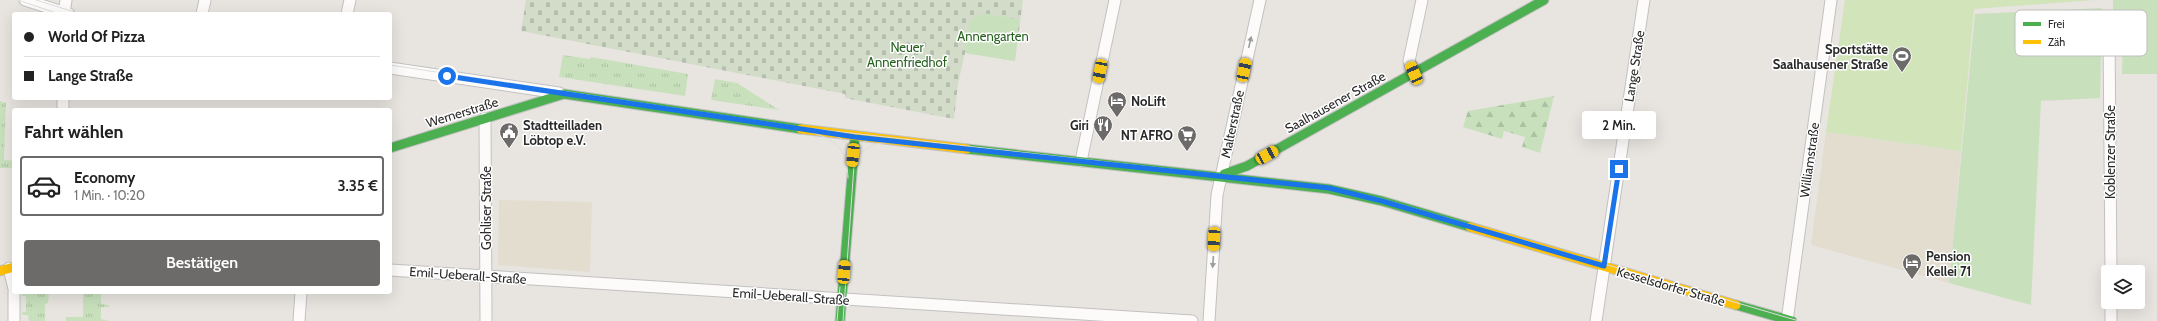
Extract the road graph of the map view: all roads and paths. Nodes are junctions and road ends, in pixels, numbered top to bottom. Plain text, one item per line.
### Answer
1 (25, 0) edge
2 (66, 0) edge
3 (205, 0) edge
4 (350, 0) edge
5 (1115, 0) edge
6 (1260, 0) edge
7 (1422, 0) edge
8 (1544, 0) edge
9 (1644, 0) edge
10 (1831, 0) edge
11 (60, 12) edge
12 (66, 12) edge
13 (202, 12) edge
14 (347, 12) edge
15 (2109, 56) edge
16 (392, 68) edge
17 (1414, 73) junction
18 (564, 94) junction
19 (485, 118) junction
20 (855, 137) junction
21 (392, 147) edge
22 (1081, 161) junction
23 (1221, 176) junction
24 (2111, 265) edge
25 (1604, 266) junction
26 (8, 269) edge
27 (392, 270) edge
28 (486, 276) junction
29 (12, 282) edge
30 (14, 294) edge
31 (301, 294) edge
32 (842, 299) junction
33 (2111, 309) edge
34 (14, 321) edge
35 (299, 321) edge
36 (486, 321) edge
37 (840, 321) edge
38 (1192, 321) edge
39 (1209, 321) edge
40 (1596, 321) edge
41 (1789, 321) edge
42 (2111, 321) edge

1 - 11 street
2 - 12 street
3 - 13 street
4 - 14 street
5 - 22 street
23 -> 6 street, Malterstraße
7 - 17 street
8 - 17 street, Saalhausener Straße
9 - 25 street, Lange Straße
10 - 41 street, Williamstraße
15 - 24 street, Koblenzer Straße
16 - 18 street, Kesselsdorfer Straße
17 - 23 street, Saalhausener Straße
18 - 19 street, Wernerstraße
18 - 20 street, Kesselsdorfer Straße
19 - 21 street, Wernerstraße
19 - 28 street, Gohliser Straße
20 - 22 street, Kesselsdorfer Straße
20 - 32 street
22 - 23 street, Kesselsdorfer Straße
23 - 25 street, Kesselsdorfer Straße
23 -> 39 street, Malterstraße
25 - 40 street, Lange Straße
25 - 41 street, Kesselsdorfer Straße
26 - 29 street
27 - 28 street, Emil-Ueberall-Straße
28 - 32 street, Emil-Ueberall-Straße
28 - 36 street, Gohliser Straße
30 - 34 street
31 - 35 street
32 - 37 street
32 - 38 street, Emil-Ueberall-Straße
33 - 42 street

